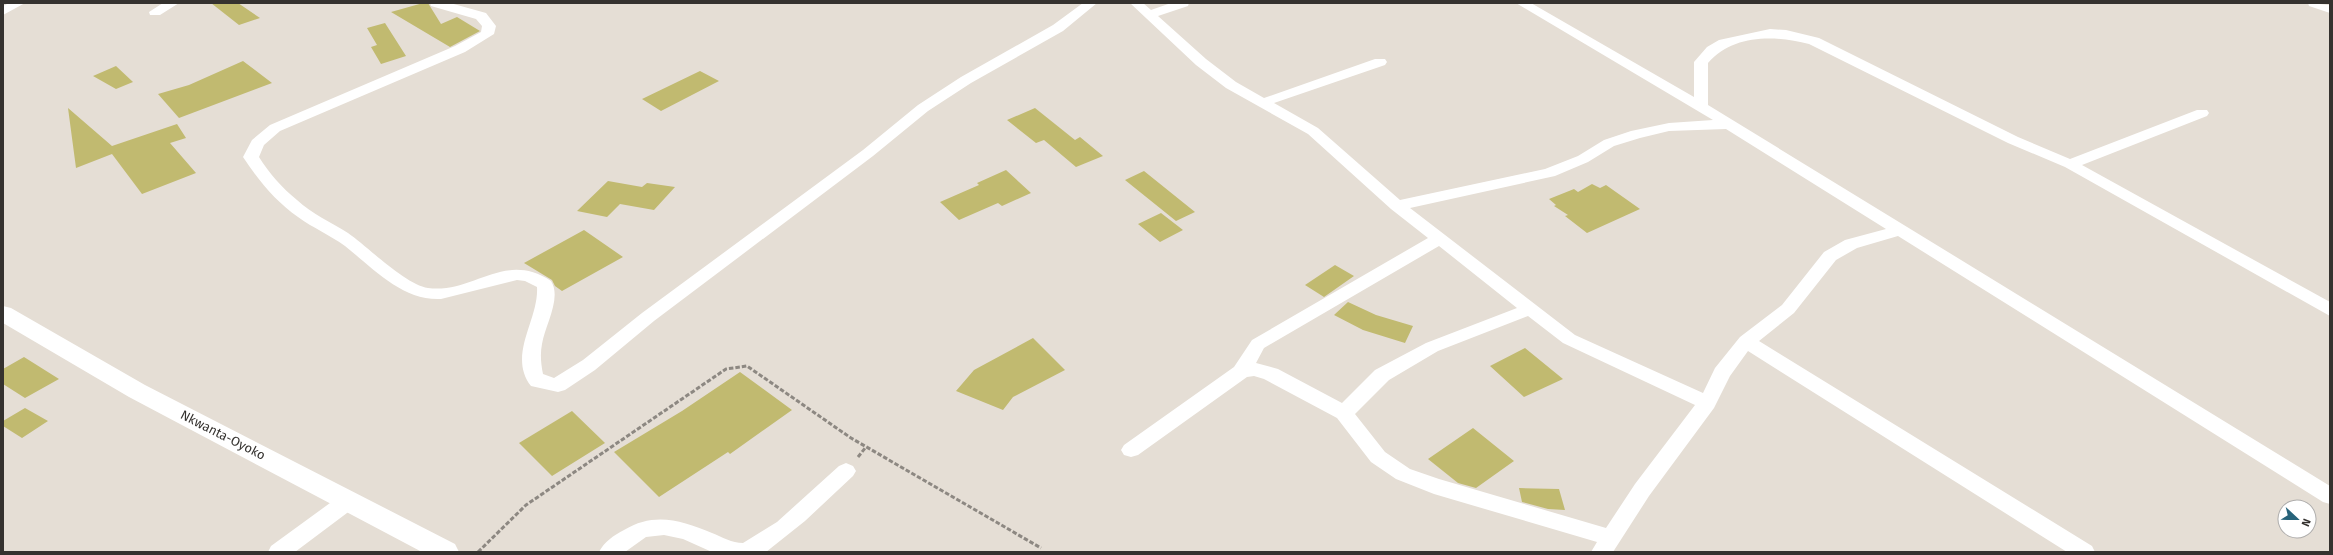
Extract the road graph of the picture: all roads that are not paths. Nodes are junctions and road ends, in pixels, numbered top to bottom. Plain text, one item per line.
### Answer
1 (19, 3) edge
2 (173, 3) edge
3 (436, 3) edge
4 (1091, 3) edge
5 (1136, 3) edge
6 (1183, 3) edge
7 (1522, 3) edge
8 (2314, 3) edge
9 (2330, 9) edge
10 (3, 11) edge
11 (155, 12) dead end
12 (1149, 15) junction
13 (1380, 62) dead end
14 (1262, 103) junction
15 (1701, 107) junction
16 (2202, 112) dead end
17 (1729, 124) junction
18 (2070, 164) junction
19 (1397, 206) junction
20 (1900, 230) junction
21 (1439, 239) junction
22 (1530, 309) junction
23 (2330, 310) edge
24 (3, 313) edge
25 (1746, 341) junction
26 (1241, 372) junction
27 (1707, 403) junction
28 (1344, 413) junction
29 (1131, 450) dead end
30 (846, 471) dead end
31 (2330, 496) edge
32 (348, 501) junction
33 (1607, 545) edge
34 (708, 547) edge
35 (279, 552) edge
36 (446, 552) edge
37 (610, 552) edge
38 (2084, 552) edge

1 - 10 street
2 - 11 street
3 - 4 street
5 - 12 street
6 - 12 street
7 - 15 street
8 - 9 street
12 - 14 street
13 - 14 street
14 - 19 street
15 - 17 street
15 - 18 street
16 - 18 street
17 - 19 street
17 - 20 street
18 - 23 street
19 - 21 street
20 - 25 street
20 - 31 street
21 - 22 street
21 - 26 street
22 - 27 street
22 - 28 street
24 - 32 street, Nkwanta-Oyoko
25 - 27 street
25 - 38 street
26 - 28 street
26 - 29 street
27 - 33 street
28 - 33 street
30 - 34 street
32 - 35 street
32 - 36 street, Nkwanta-Oyoko
34 - 37 street

